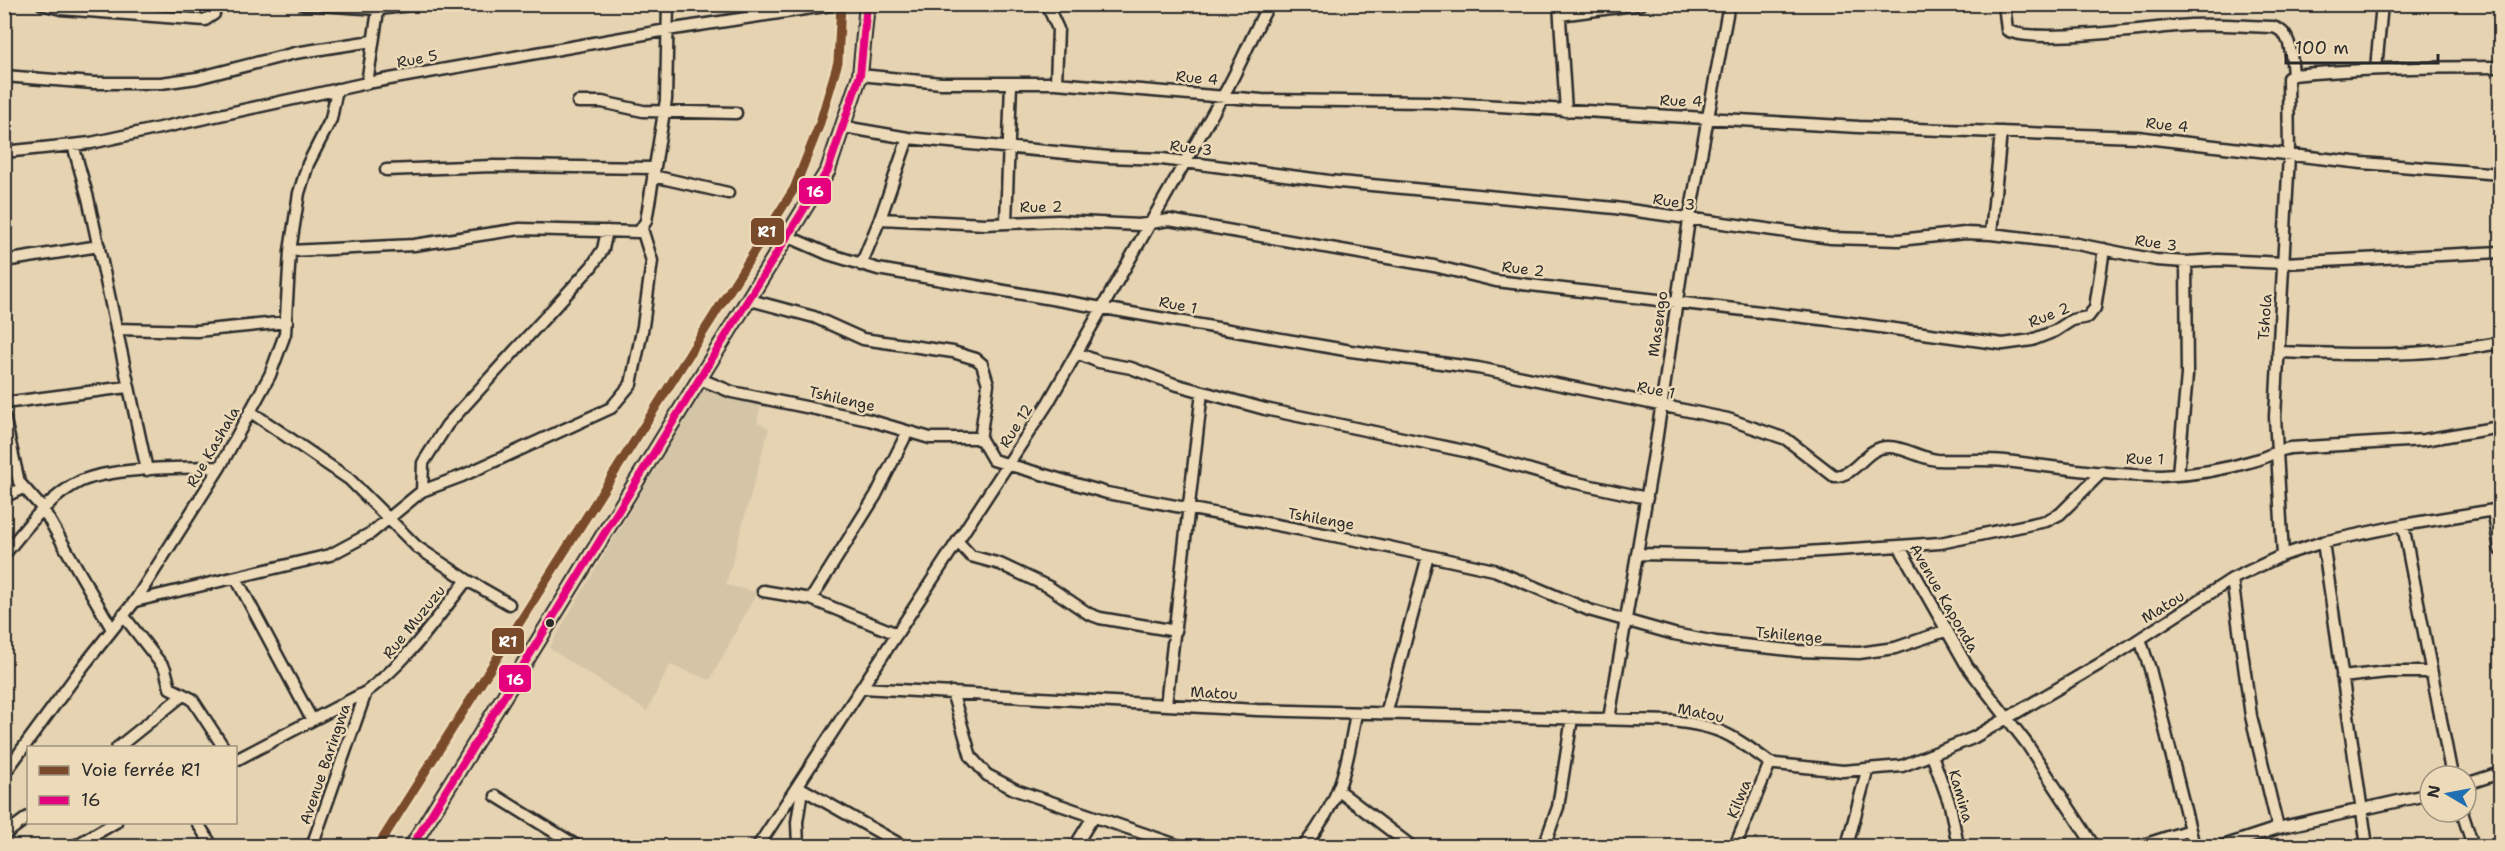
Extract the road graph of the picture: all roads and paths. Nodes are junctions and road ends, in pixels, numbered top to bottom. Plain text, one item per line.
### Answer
1 (42, 4) edge
2 (215, 4) edge
3 (303, 4) edge
4 (418, 4) edge
5 (668, 4) edge
6 (838, 4) edge
7 (867, 4) edge
8 (1269, 4) edge
9 (1641, 4) edge
10 (1729, 4) edge
11 (2004, 4) edge
12 (2382, 4) edge
13 (379, 7) edge
14 (1048, 7) dead end
15 (766, 10) edge
16 (1559, 10) edge
17 (667, 30) junction
18 (372, 40) junction
19 (2500, 67) edge
20 (2376, 69) junction
21 (860, 75) junction
22 (4, 76) edge
23 (2290, 78) junction
24 (367, 83) junction
25 (1056, 83) junction
26 (1011, 84) junction
27 (337, 89) junction
28 (1226, 95) junction
29 (578, 102) dead end
30 (663, 109) junction
31 (1566, 111) junction
32 (736, 113) dead end
33 (1707, 117) junction
34 (844, 127) junction
35 (2001, 132) junction
36 (908, 138) junction
37 (73, 145) junction
38 (1008, 146) junction
39 (4, 152) edge
40 (2289, 155) junction
41 (1186, 162) junction
42 (386, 170) dead end
43 (654, 172) junction
44 (2500, 174) edge
45 (728, 193) dead end
46 (880, 219) junction
47 (1689, 220) junction
48 (1006, 222) junction
49 (1153, 223) junction
50 (642, 230) junction
51 (607, 231) junction
52 (1991, 234) junction
53 (789, 237) junction
54 (99, 246) junction
55 (2104, 249) junction
56 (290, 251) junction
57 (2500, 252) edge
58 (4, 261) edge
59 (2186, 262) junction
60 (2284, 263) junction
61 (861, 265) junction
62 (750, 300) junction
63 (1676, 301) junction
64 (1104, 306) junction
65 (287, 322) junction
66 (116, 329) junction
67 (2500, 343) edge
68 (2278, 352) junction
69 (1077, 353) junction
70 (700, 379) junction
71 (127, 387) junction
72 (1202, 392) junction
73 (4, 403) edge
74 (1662, 407) junction
75 (251, 411) junction
76 (4, 416) edge
77 (2500, 427) edge
78 (907, 433) junction
79 (980, 440) junction
80 (2276, 450) junction
81 (1008, 466) junction
82 (220, 467) junction
83 (147, 470) junction
84 (2102, 472) junction
85 (2178, 474) junction
86 (23, 488) junction
87 (422, 491) junction
88 (4, 497) edge
89 (1647, 498) junction
90 (43, 509) junction
91 (2497, 509) edge
92 (1188, 510) junction
93 (388, 517) junction
94 (2403, 525) junction
95 (958, 542) junction
96 (2323, 542) junction
97 (1899, 546) junction
98 (2500, 550) edge
99 (1638, 554) junction
100 (4, 555) edge
101 (2283, 555) junction
102 (1428, 556) junction
103 (236, 578) junction
104 (2232, 579) junction
105 (467, 580) junction
106 (763, 591) dead end
107 (811, 599) junction
108 (135, 601) junction
109 (509, 604) dead end
110 (123, 615) junction
111 (1625, 621) junction
112 (112, 629) junction
113 (1176, 631) junction
114 (1945, 631) junction
115 (897, 634) junction
116 (2140, 639) junction
117 (2430, 672) junction
118 (2342, 677) junction
119 (862, 688) junction
120 (366, 692) junction
121 (952, 692) junction
122 (183, 695) junction
123 (1166, 705) junction
124 (1356, 713) junction
125 (1386, 714) junction
126 (1572, 717) junction
127 (2005, 717) junction
128 (1609, 719) junction
129 (312, 720) junction
130 (118, 746) edge
131 (223, 746) edge
132 (1932, 755) junction
133 (237, 759) edge
134 (1770, 763) junction
135 (2449, 764) edge
136 (1867, 771) junction
137 (2500, 773) edge
138 (4, 774) edge
139 (2478, 780) edge
140 (801, 788) junction
141 (1339, 791) junction
142 (496, 796) dead end
143 (2418, 797) edge
144 (2363, 808) junction
145 (1093, 817) junction
146 (27, 818) edge
147 (113, 824) edge
148 (198, 824) edge
149 (2466, 824) edge
150 (2278, 828) junction
151 (2190, 830) junction
152 (4, 835) edge
153 (75, 846) edge
154 (212, 846) edge
155 (312, 846) edge
156 (412, 846) edge
157 (577, 846) edge
158 (758, 846) edge
159 (798, 846) edge
160 (903, 846) edge
161 (1076, 846) edge
162 (1180, 846) edge
163 (1304, 846) edge
164 (1411, 846) edge
165 (1544, 846) edge
166 (1735, 846) edge
167 (1847, 846) edge
168 (1958, 846) edge
169 (2094, 846) edge
170 (2140, 846) edge
171 (2194, 846) edge
172 (2223, 846) edge
173 (2367, 846) edge
174 (2473, 846) edge

1 - 2 street
3 - 13 street
4 - 13 street
5 - 17 street
6 - 15 street, Rue 5
7 - 21 main road
8 - 28 street, Rue 12
9 - 16 street
10 - 33 street, Masengo
11 - 23 street, Tshola
12 - 20 street
13 - 18 street
14 - 25 street
15 - 17 street, Rue 5
16 - 31 street
17 - 24 street, Rue 5
17 - 30 street
18 - 22 street
18 - 24 street
19 - 20 street
20 - 23 street
21 - 26 street, Rue 4
21 - 34 main road
23 - 40 street, Tshola
24 - 27 street, Rue 5
25 - 26 street, Rue 4
25 - 28 street, Rue 4
26 - 38 street
27 - 37 street, Rue 5
27 - 56 street, Rue Kashala
28 - 31 street, Rue 4
28 - 41 street, Rue 12
29 - 30 street
30 - 32 street
30 - 43 street
31 - 33 street, Rue 4
33 - 35 street, Rue 4
33 - 47 street, Masengo
34 - 36 street, Rue 3
34 - 53 main road
35 - 40 street, Rue 4
35 - 52 street
36 - 38 street, Rue 3
36 - 46 street
37 - 39 street, Rue 5
37 - 54 street
38 - 41 street, Rue 3
38 - 48 street
40 - 44 street, Rue 4
40 - 60 street, Tshola
41 - 47 street, Rue 3
41 - 49 street, Rue 12
42 - 43 street
43 - 45 street
43 - 50 street
46 - 48 street, Rue 2
46 - 61 street
47 - 52 street, Rue 3
47 - 63 street, Masengo
48 - 49 street, Rue 2
49 - 63 street, Rue 2
49 - 64 street, Rue 12
50 - 51 street
50 - 87 street
51 - 56 street
51 - 87 street
52 - 55 street, Rue 3
53 - 61 street, Rue 1
53 - 62 main road
54 - 58 street
54 - 66 street
55 - 59 street, Rue 3
55 - 63 street, Rue 2
56 - 65 street, Rue Kashala
57 - 60 street, Rue 3
59 - 60 street, Rue 3
59 - 85 street
60 - 68 street, Tshola
61 - 64 street, Rue 1
62 - 70 main road
62 - 79 street
63 - 74 street, Masengo
64 - 69 street, Rue 12
64 - 74 street, Rue 1
65 - 66 street
65 - 75 street, Rue Kashala
66 - 71 street
67 - 68 street
68 - 80 street, Tshola
69 - 72 street
69 - 81 street, Rue 12
70 - 78 street, Tshilenge
70 - 156 main road
71 - 73 street
71 - 83 street
72 - 89 street
72 - 92 street
74 - 84 street, Rue 1
74 - 89 street, Masengo
75 - 82 street, Rue Kashala
75 - 93 street, Rue Muzuzu
76 - 86 street
77 - 80 street, Rue 1
78 - 79 street, Tshilenge
78 - 107 street
79 - 81 street, Tshilenge
80 - 85 street, Rue 1
80 - 101 street, Tshola
81 - 92 street, Tshilenge
81 - 95 street, Rue 12
82 - 83 street
82 - 108 street, Rue Kashala
83 - 90 street
84 - 85 street, Rue 1
84 - 97 street
86 - 88 street
86 - 90 street
87 - 93 street
89 - 99 street, Masengo
90 - 100 street
90 - 112 street
91 - 94 street, Matou
91 - 98 street
92 - 102 street, Tshilenge
92 - 113 street
93 - 103 street
93 - 105 street, Rue Muzuzu
94 - 96 street, Matou
94 - 117 street
95 - 113 street
95 - 115 street, Rue 12
96 - 101 street, Matou
96 - 118 street
97 - 99 street, Avenue Kaponda
97 - 114 street, Avenue Kaponda
99 - 111 street, Masengo
101 - 104 street, Matou
102 - 111 street, Tshilenge
102 - 125 street
103 - 108 street
103 - 129 street
104 - 116 street, Matou
104 - 150 street
105 - 109 street
105 - 120 street, Rue Muzuzu
106 - 107 street
107 - 115 street
108 - 110 street, Rue Kashala
110 - 112 street, Rue Kashala
110 - 122 street
111 - 114 street, Tshilenge
111 - 128 street, Masengo
112 - 138 street, Rue Kashala
113 - 123 street
114 - 127 street, Avenue Kaponda
115 - 119 street, Rue 12
116 - 127 street, Matou
116 - 151 street
117 - 118 street
117 - 135 street
118 - 144 street
119 - 121 street, Matou
119 - 140 street, Rue 12
120 - 129 street, Rue Muzuzu
120 - 155 street, Avenue Baringwa
121 - 123 street, Matou
121 - 145 street
122 - 130 street
122 - 131 street
123 - 124 street, Matou
124 - 125 street, Matou
124 - 141 street
125 - 126 street, Matou
126 - 128 street, Matou
126 - 165 street
127 - 132 street, Matou
127 - 169 street, Avenue Kaponda
128 - 134 street, Matou
129 - 133 street, Rue Muzuzu
132 - 136 street, Matou
132 - 168 street, Kamina
134 - 136 street, Matou
134 - 166 street, Kilwa
136 - 167 street
137 - 139 street
140 - 158 street, Rue 12
140 - 159 street
140 - 160 street
141 - 163 street
141 - 164 street
142 - 157 street
143 - 144 street
144 - 150 street
144 - 173 street
145 - 161 street
145 - 162 street
146 - 152 street
147 - 153 street
148 - 154 street
149 - 174 street
150 - 172 street
151 - 170 street
151 - 171 street

